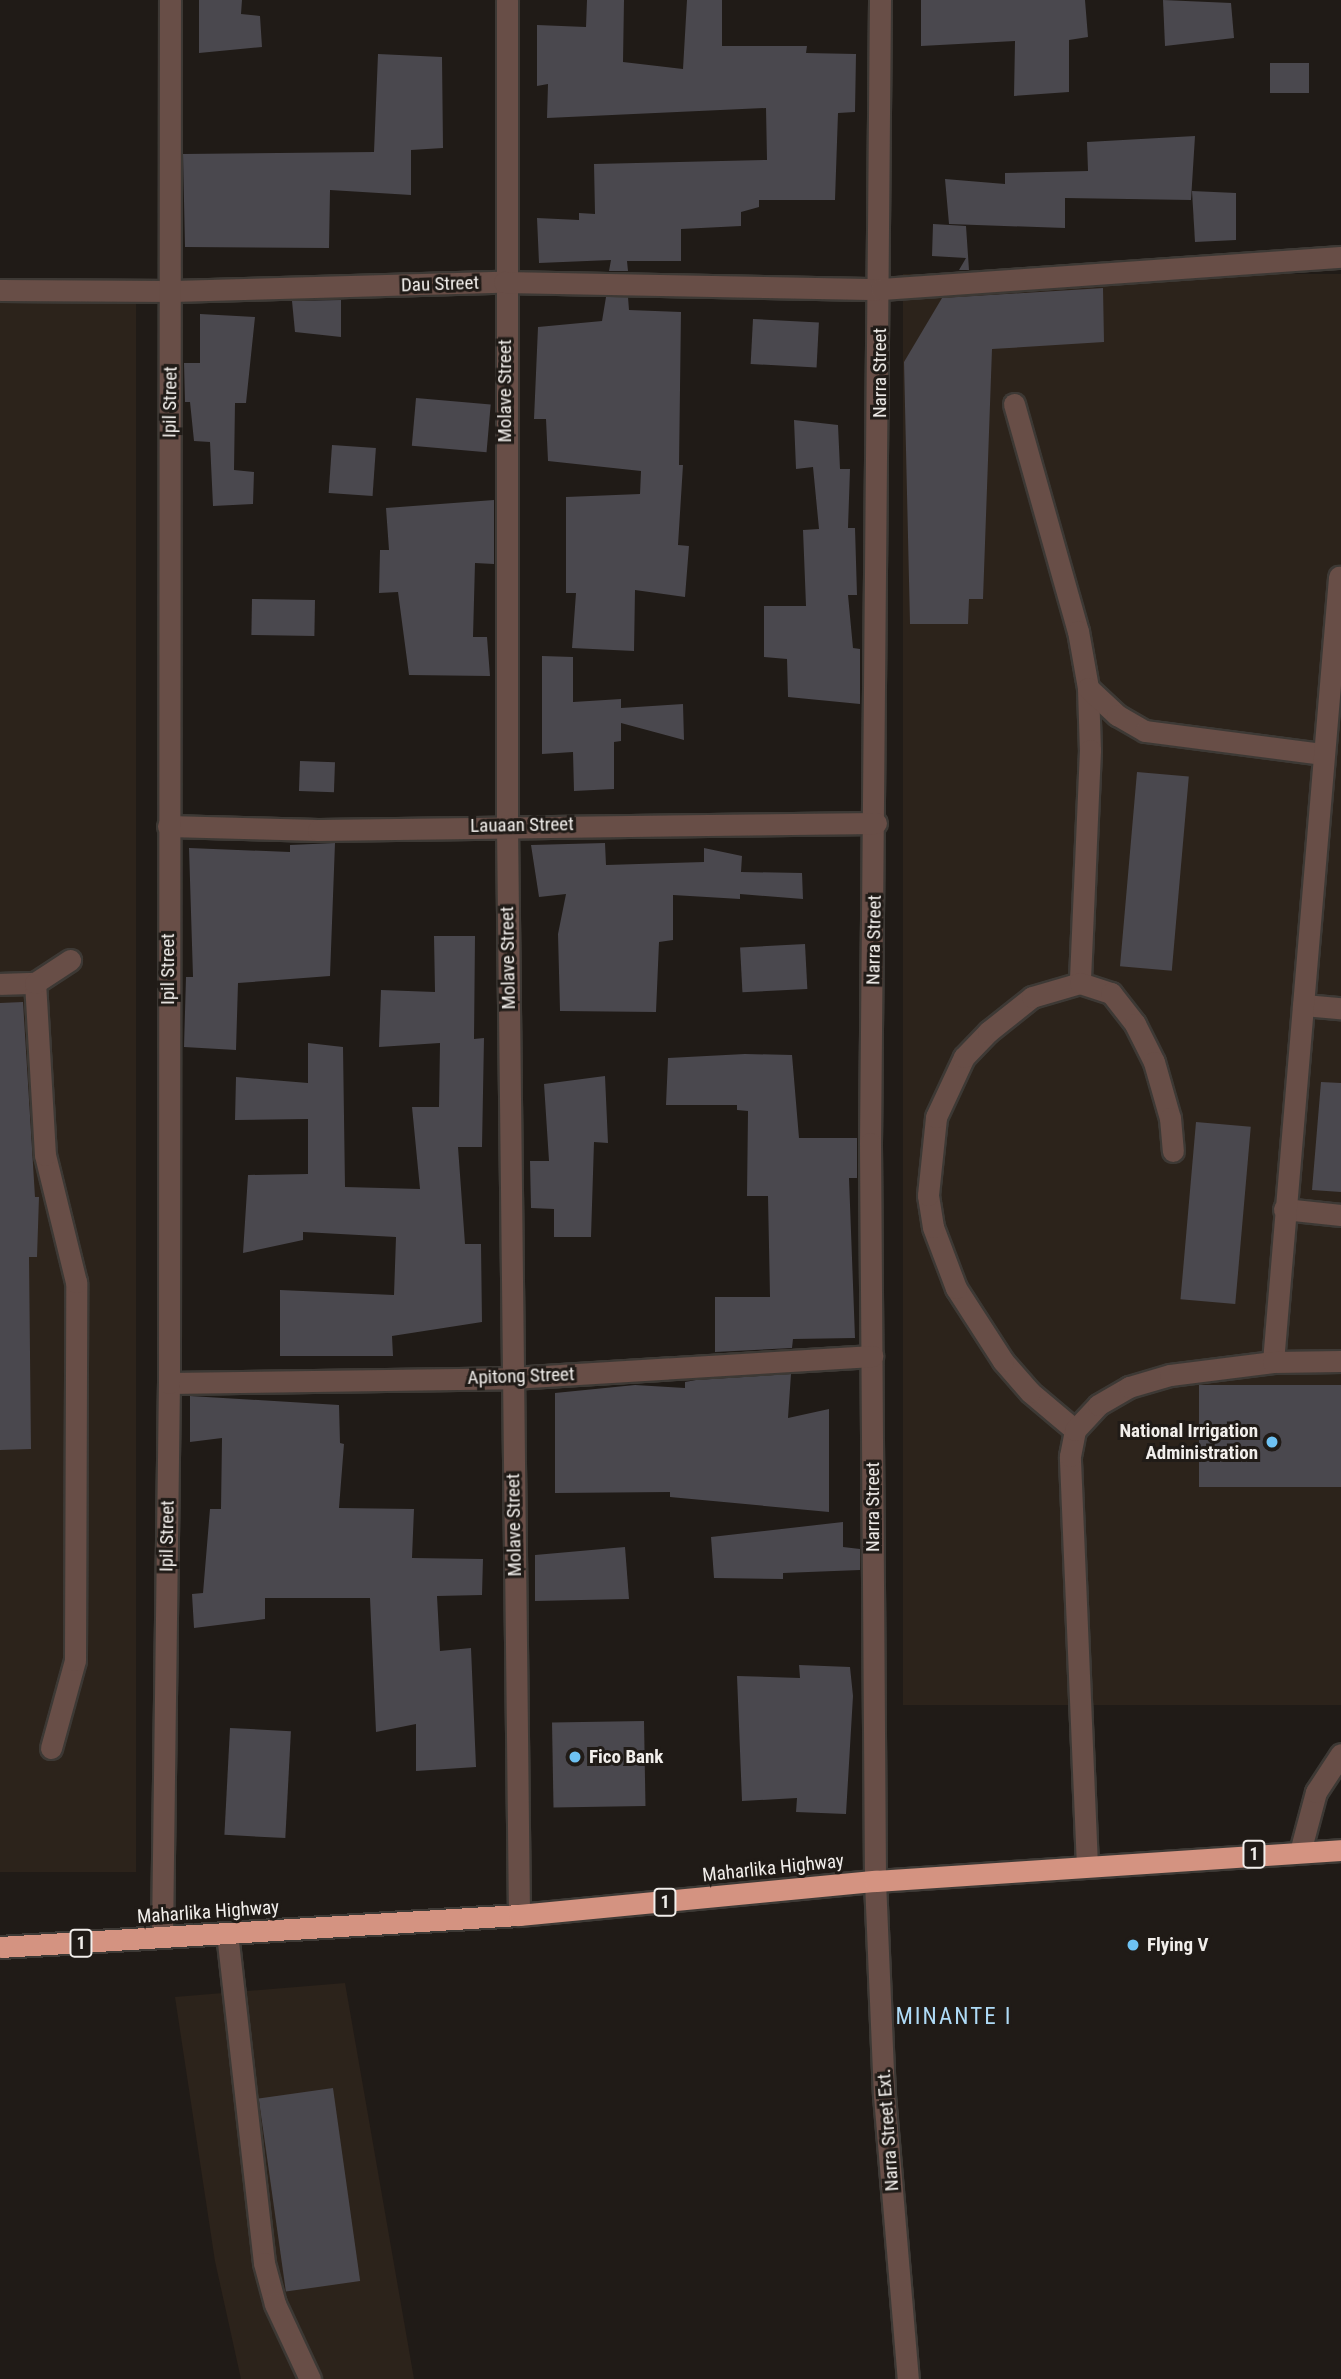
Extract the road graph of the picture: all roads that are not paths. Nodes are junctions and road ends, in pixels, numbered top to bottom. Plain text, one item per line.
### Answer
1 (170, 0) edge
2 (507, 0) edge
3 (880, 0) edge
4 (1341, 257) edge
5 (504, 282) junction
6 (881, 289) junction
7 (0, 290) edge
8 (173, 291) junction
9 (1014, 404) dead end
10 (1339, 577) edge
11 (1088, 688) junction
12 (1324, 754) junction
13 (876, 823) junction
14 (507, 825) junction
15 (168, 826) junction
16 (70, 960) dead end
17 (35, 983) junction
18 (1080, 983) junction
19 (0, 984) edge
20 (1303, 1005) junction
21 (1341, 1007) edge
22 (1173, 1151) dead end
23 (1284, 1209) junction
24 (1341, 1215) edge
25 (872, 1356) junction
26 (1273, 1362) junction
27 (1341, 1362) edge
28 (512, 1378) junction
29 (169, 1383) junction
30 (1075, 1430) junction
31 (51, 1748) dead end
32 (1341, 1754) edge
33 (1341, 1850) edge
34 (1300, 1852) junction
35 (1087, 1866) junction
36 (875, 1881) junction
37 (519, 1915) junction
38 (227, 1933) junction
39 (162, 1937) junction
40 (0, 1947) edge
41 (310, 2379) edge
42 (908, 2379) edge

1 - 8 street, Ipil Street
2 - 5 street, Molave Street
3 - 6 street, Narra Street
4 - 6 street, Dau Street
5 - 6 street, Dau Street
5 - 8 street, Dau Street
5 - 14 street, Molave Street
6 - 13 street, Narra Street
7 - 8 street, Dau Street
8 - 15 street, Ipil Street
9 - 11 street
10 - 12 street
11 - 12 street
11 - 18 street
12 - 20 street
13 - 14 street, Lauaan Street
13 - 25 street, Narra Street
14 - 15 street, Lauaan Street
14 - 28 street, Molave Street
15 - 29 street, Ipil Street
16 - 17 street
17 - 19 street
17 - 31 street
18 - 22 street
18 - 30 street
20 - 21 street
20 - 23 street
23 - 24 street
23 - 26 street
25 - 28 street, Apitong Street
25 - 36 street, Narra Street
26 - 27 street
26 - 30 street
28 - 29 street, Apitong Street
28 - 37 street, Molave Street
29 - 39 street, Ipil Street
30 - 35 street
32 - 34 street
33 - 34 highway, Maharlika Highway / 1
34 - 35 highway, Maharlika Highway / 1
35 - 36 highway, Maharlika Highway / 1
36 - 37 highway, Maharlika Highway / 1
36 - 42 street, Narra Street Ext.
37 - 38 highway, Maharlika Highway / 1
38 - 39 highway, Maharlika Highway / 1
38 - 41 street
39 - 40 highway, Maharlika Highway / 1

